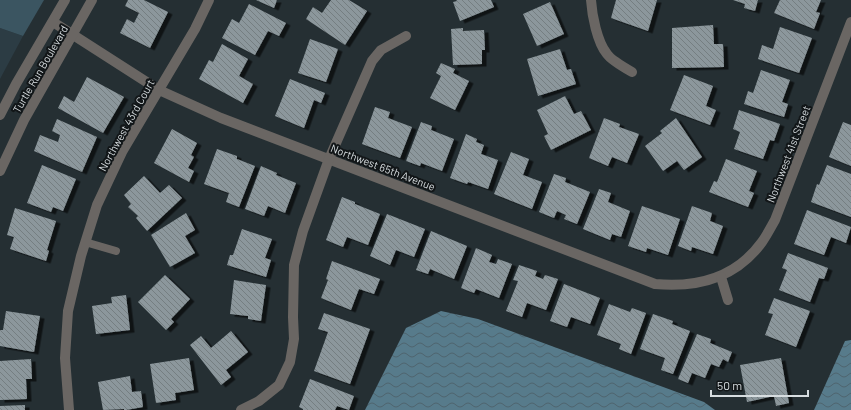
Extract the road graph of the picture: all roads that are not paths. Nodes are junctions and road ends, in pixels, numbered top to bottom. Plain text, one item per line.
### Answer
1 (65, 0) edge
2 (92, 0) edge
3 (209, 0) edge
4 (591, 0) edge
5 (53, 22) junction
6 (851, 22) edge
7 (73, 36) junction
8 (406, 36) dead end
9 (632, 72) dead end
10 (159, 90) junction
11 (0, 115) edge
12 (329, 159) junction
13 (0, 171) edge
14 (85, 242) junction
15 (116, 251) dead end
16 (721, 277) junction
17 (728, 300) dead end
18 (69, 410) edge
19 (241, 410) edge

1 - 5 street, Turtle Run Boulevard
2 - 7 street, Turtle Run Boulevard
3 - 10 street, Northwest 43rd Court
4 - 9 street
5 - 7 street, Northwest 65th Avenue
5 - 11 street, Turtle Run Boulevard
6 - 16 street, Northwest 41st Street
7 - 10 street, Northwest 65th Avenue
7 - 13 street, Turtle Run Boulevard
8 - 12 street
10 - 12 street, Northwest 65th Avenue
10 - 14 street, Northwest 43rd Court
12 - 16 street, Northwest 65th Avenue
12 - 19 street
14 - 15 lane
14 - 18 street, Northwest 43rd Court
16 - 17 street

